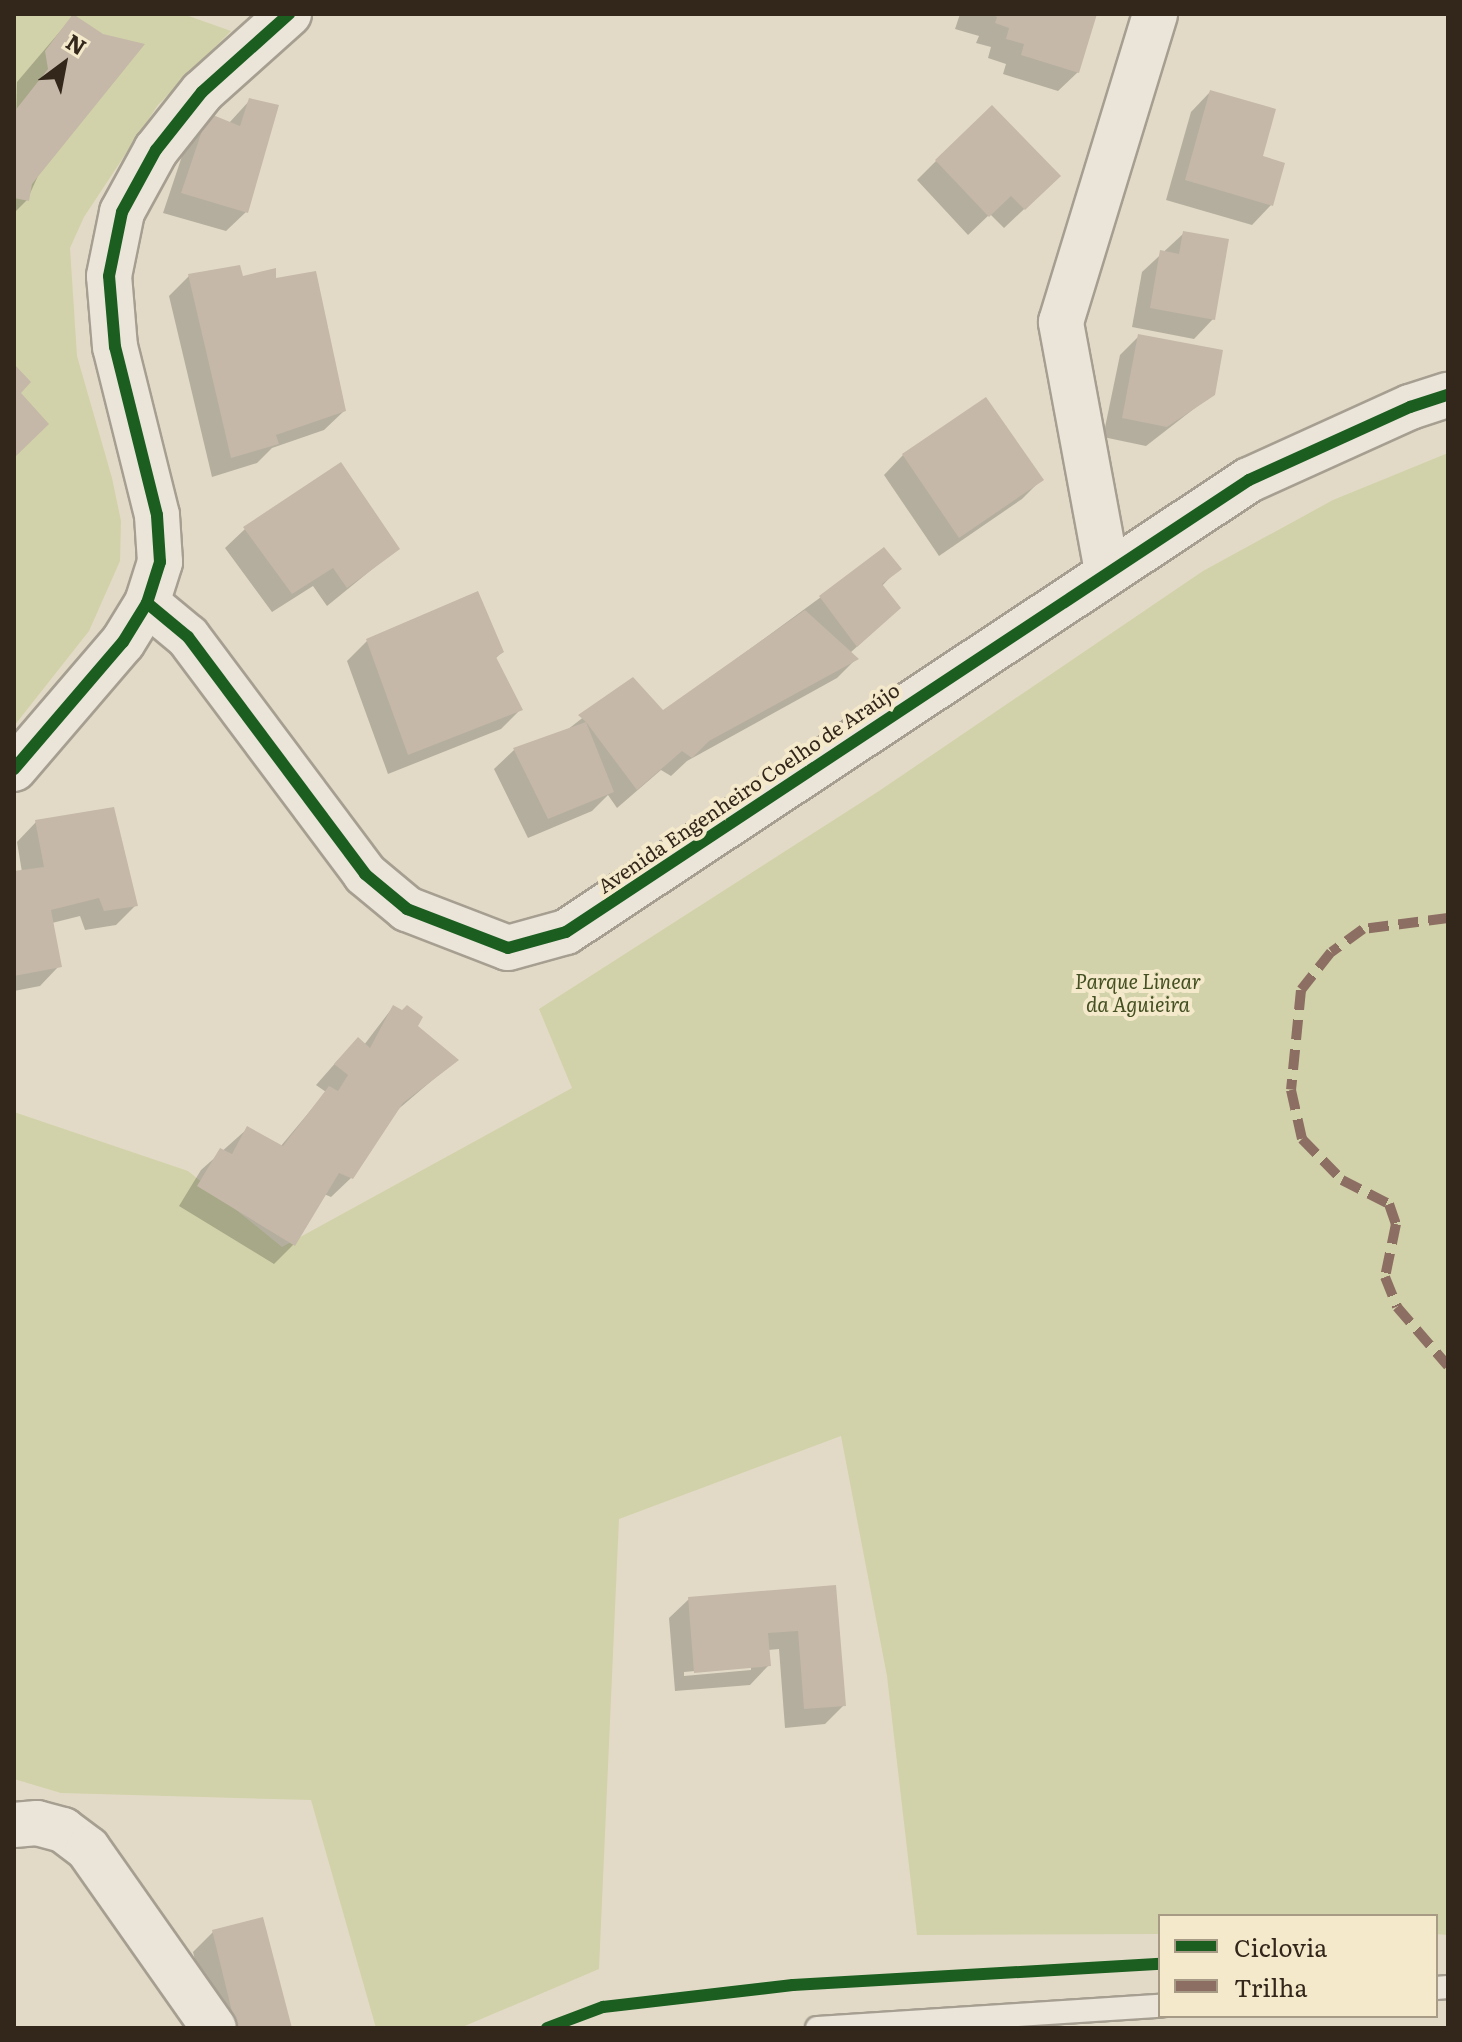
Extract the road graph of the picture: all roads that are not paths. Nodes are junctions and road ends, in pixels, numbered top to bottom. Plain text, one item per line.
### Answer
1 (289, 14) edge
2 (1155, 14) edge
3 (1448, 395) edge
4 (1107, 571) junction
5 (147, 603) junction
6 (14, 769) edge
7 (14, 1825) edge
8 (1158, 2006) edge
9 (214, 2028) edge
10 (817, 2028) edge

1 - 5 street
2 - 4 street
3 - 4 street, Avenida Engenheiro Coelho de Araújo
4 - 5 street, Avenida Engenheiro Coelho de Araújo
5 - 6 street
7 - 9 street
8 - 10 lane

